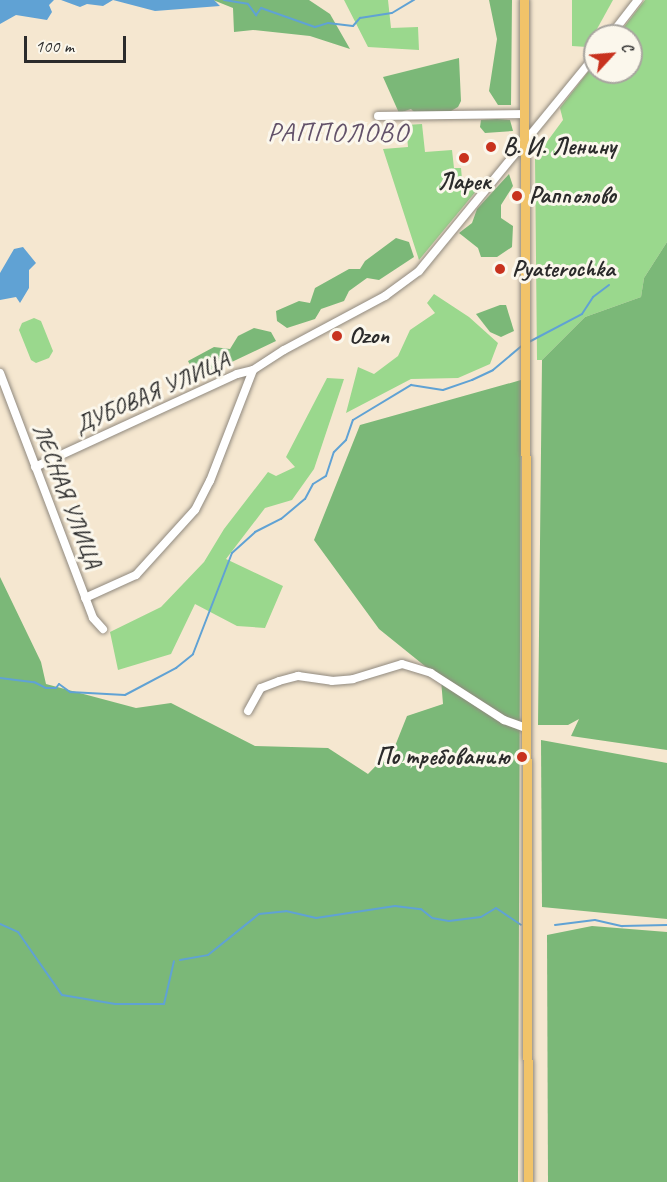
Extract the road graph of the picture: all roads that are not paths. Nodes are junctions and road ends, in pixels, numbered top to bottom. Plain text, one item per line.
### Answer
1 (524, 0) edge
2 (638, 0) edge
3 (619, 24) edge
4 (583, 71) edge
5 (524, 114) junction
6 (378, 117) dead end
7 (524, 145) junction
8 (253, 370) junction
9 (0, 373) edge
10 (35, 467) junction
11 (85, 598) junction
12 (103, 628) dead end
13 (248, 711) dead end
14 (526, 728) junction
15 (528, 1182) edge

1 - 5 main road
2 - 3 street
4 - 7 street, ДУБОВАЯ УЛИЦА
5 - 6 street
5 - 7 main road
7 - 8 street, ДУБОВАЯ УЛИЦА
7 - 14 main road
8 - 10 street, ДУБОВАЯ УЛИЦА
8 - 11 street
9 - 10 street, ЛЕСНАЯ УЛИЦА
10 - 11 street, ЛЕСНАЯ УЛИЦА
11 - 12 street, ЛЕСНАЯ УЛИЦА
13 - 14 street
14 - 15 main road

